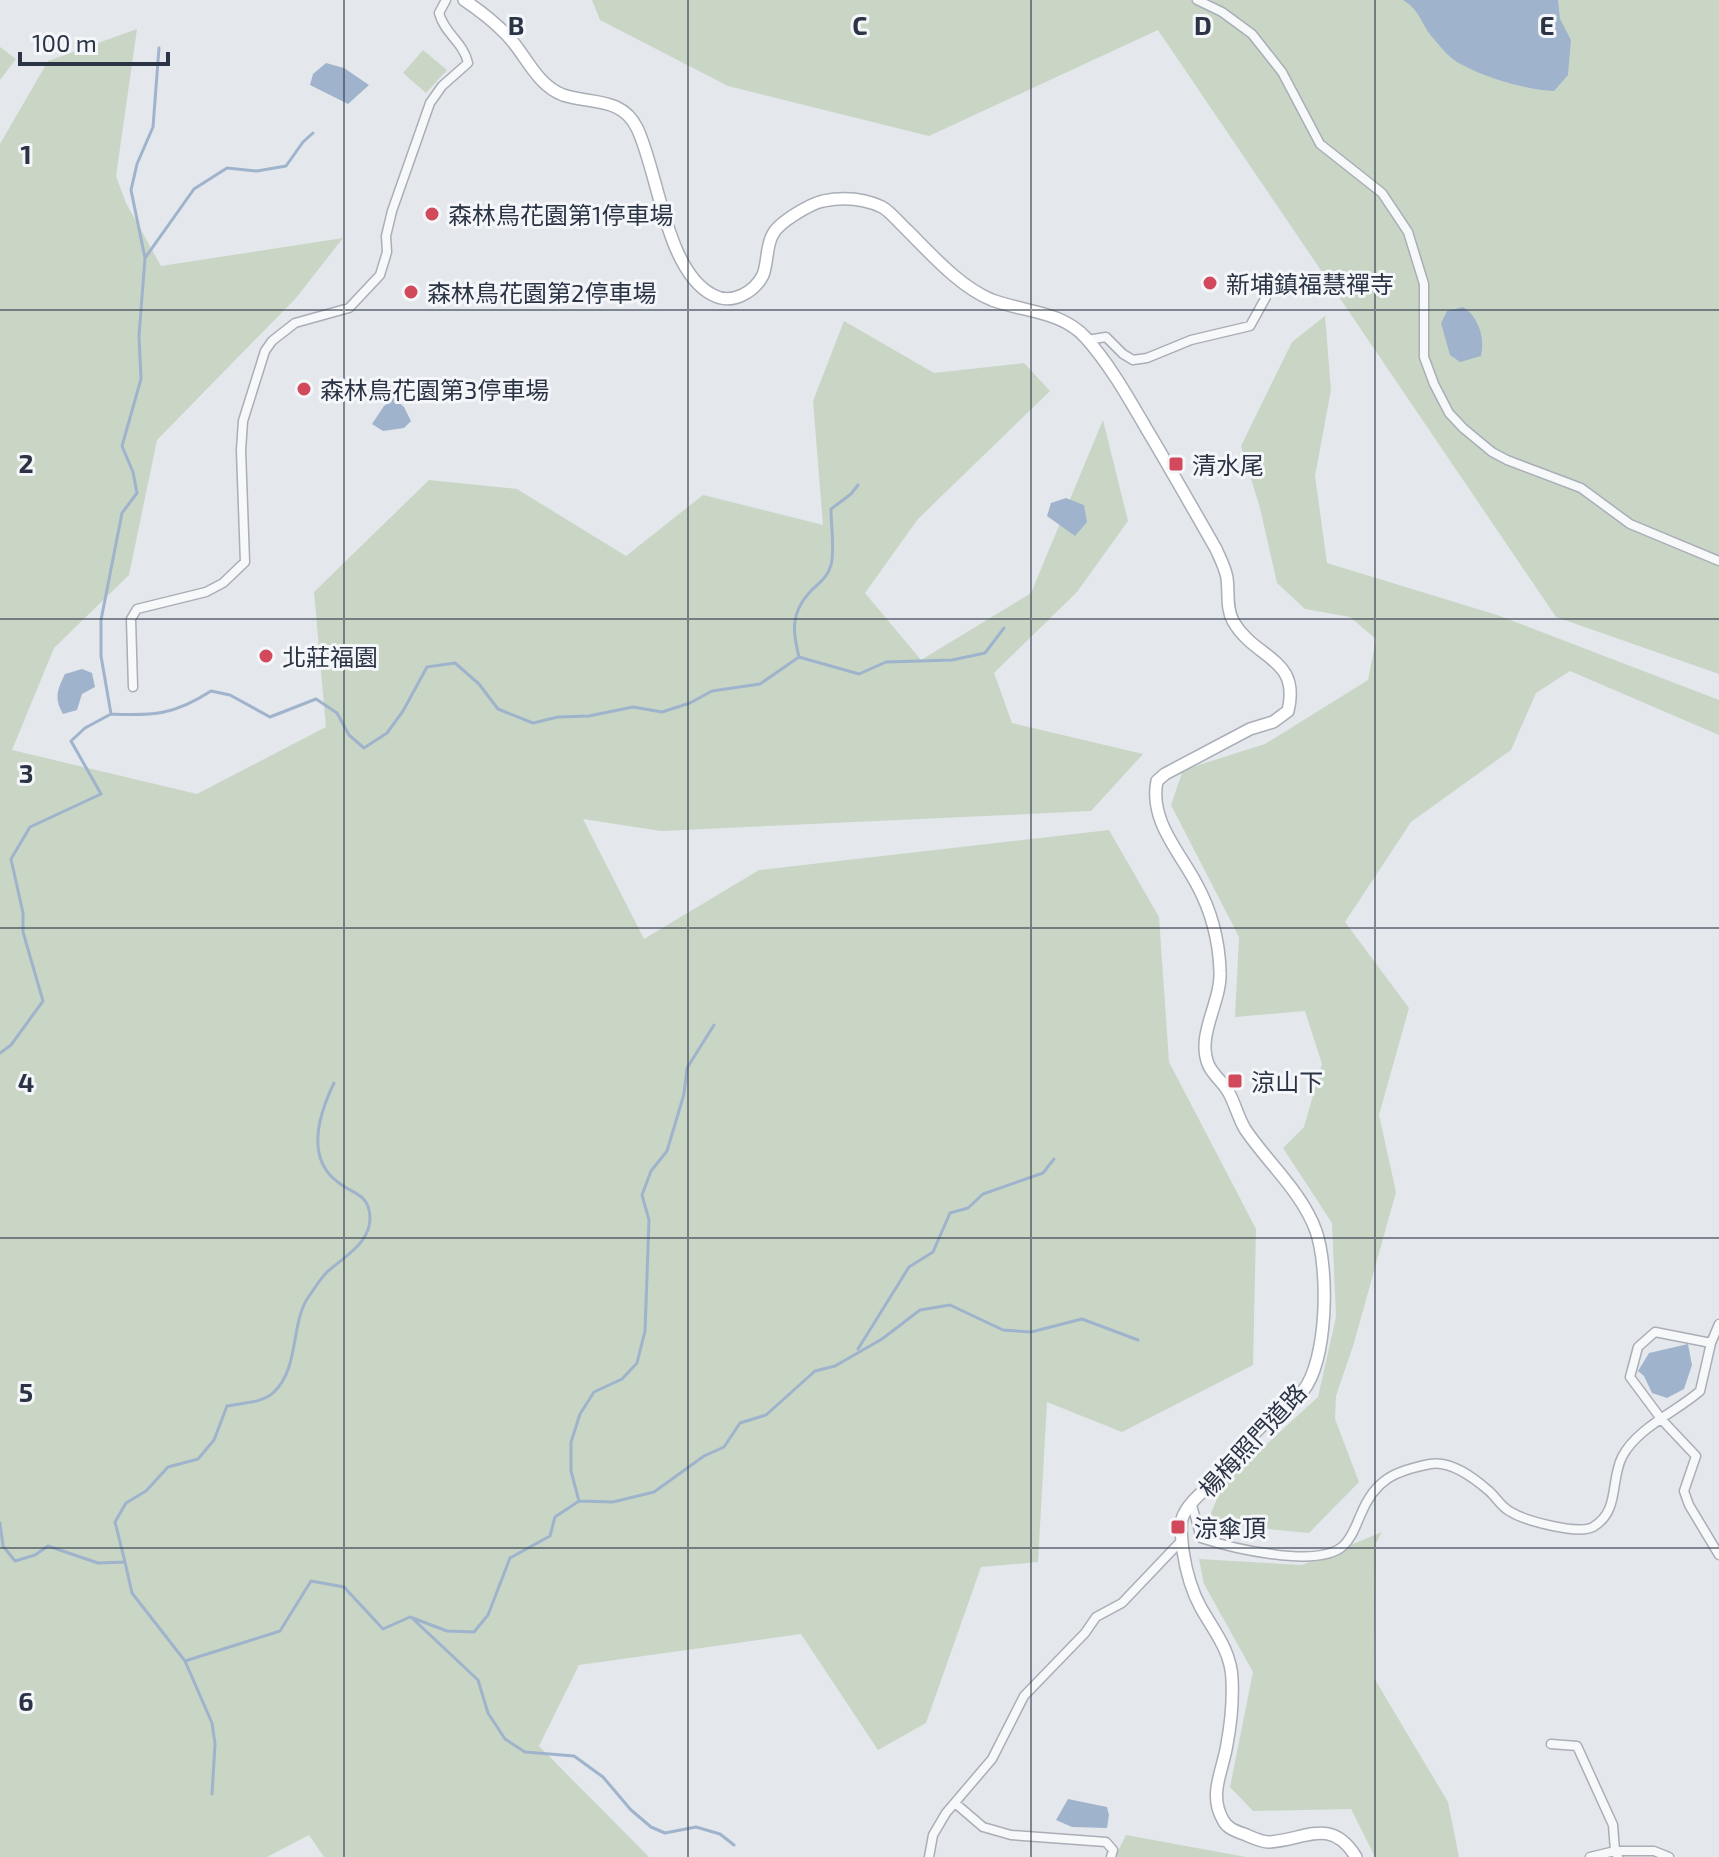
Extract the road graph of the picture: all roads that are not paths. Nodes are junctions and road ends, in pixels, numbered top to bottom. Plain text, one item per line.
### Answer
1 (446, 0) edge
2 (464, 0) edge
3 (1197, 0) edge
4 (1266, 297) dead end
5 (1087, 340) junction
6 (1719, 561) edge
7 (133, 687) dead end
8 (1719, 1324) edge
9 (1711, 1343) junction
10 (1662, 1420) junction
11 (1192, 1505) junction
12 (1182, 1540) junction
13 (1719, 1555) edge
14 (1551, 1744) dead end
15 (955, 1803) junction
16 (1617, 1854) edge
17 (1601, 1855) edge
18 (929, 1857) edge
19 (1111, 1857) edge
20 (1356, 1857) edge
21 (1590, 1857) edge
22 (1669, 1857) edge

1 - 7 street
2 - 5 street, 楊梅照門道路
3 - 6 street
4 - 5 street
5 - 11 street, 楊梅照門道路
8 - 9 street
9 - 10 street
9 - 10 street
10 - 11 street
10 - 13 street
11 - 12 street, 楊梅照門道路
12 - 15 street
12 - 20 street, 楊梅照門道路
14 - 16 street
15 - 18 street
15 - 19 street
16 - 17 street
16 - 22 street
17 - 21 street

